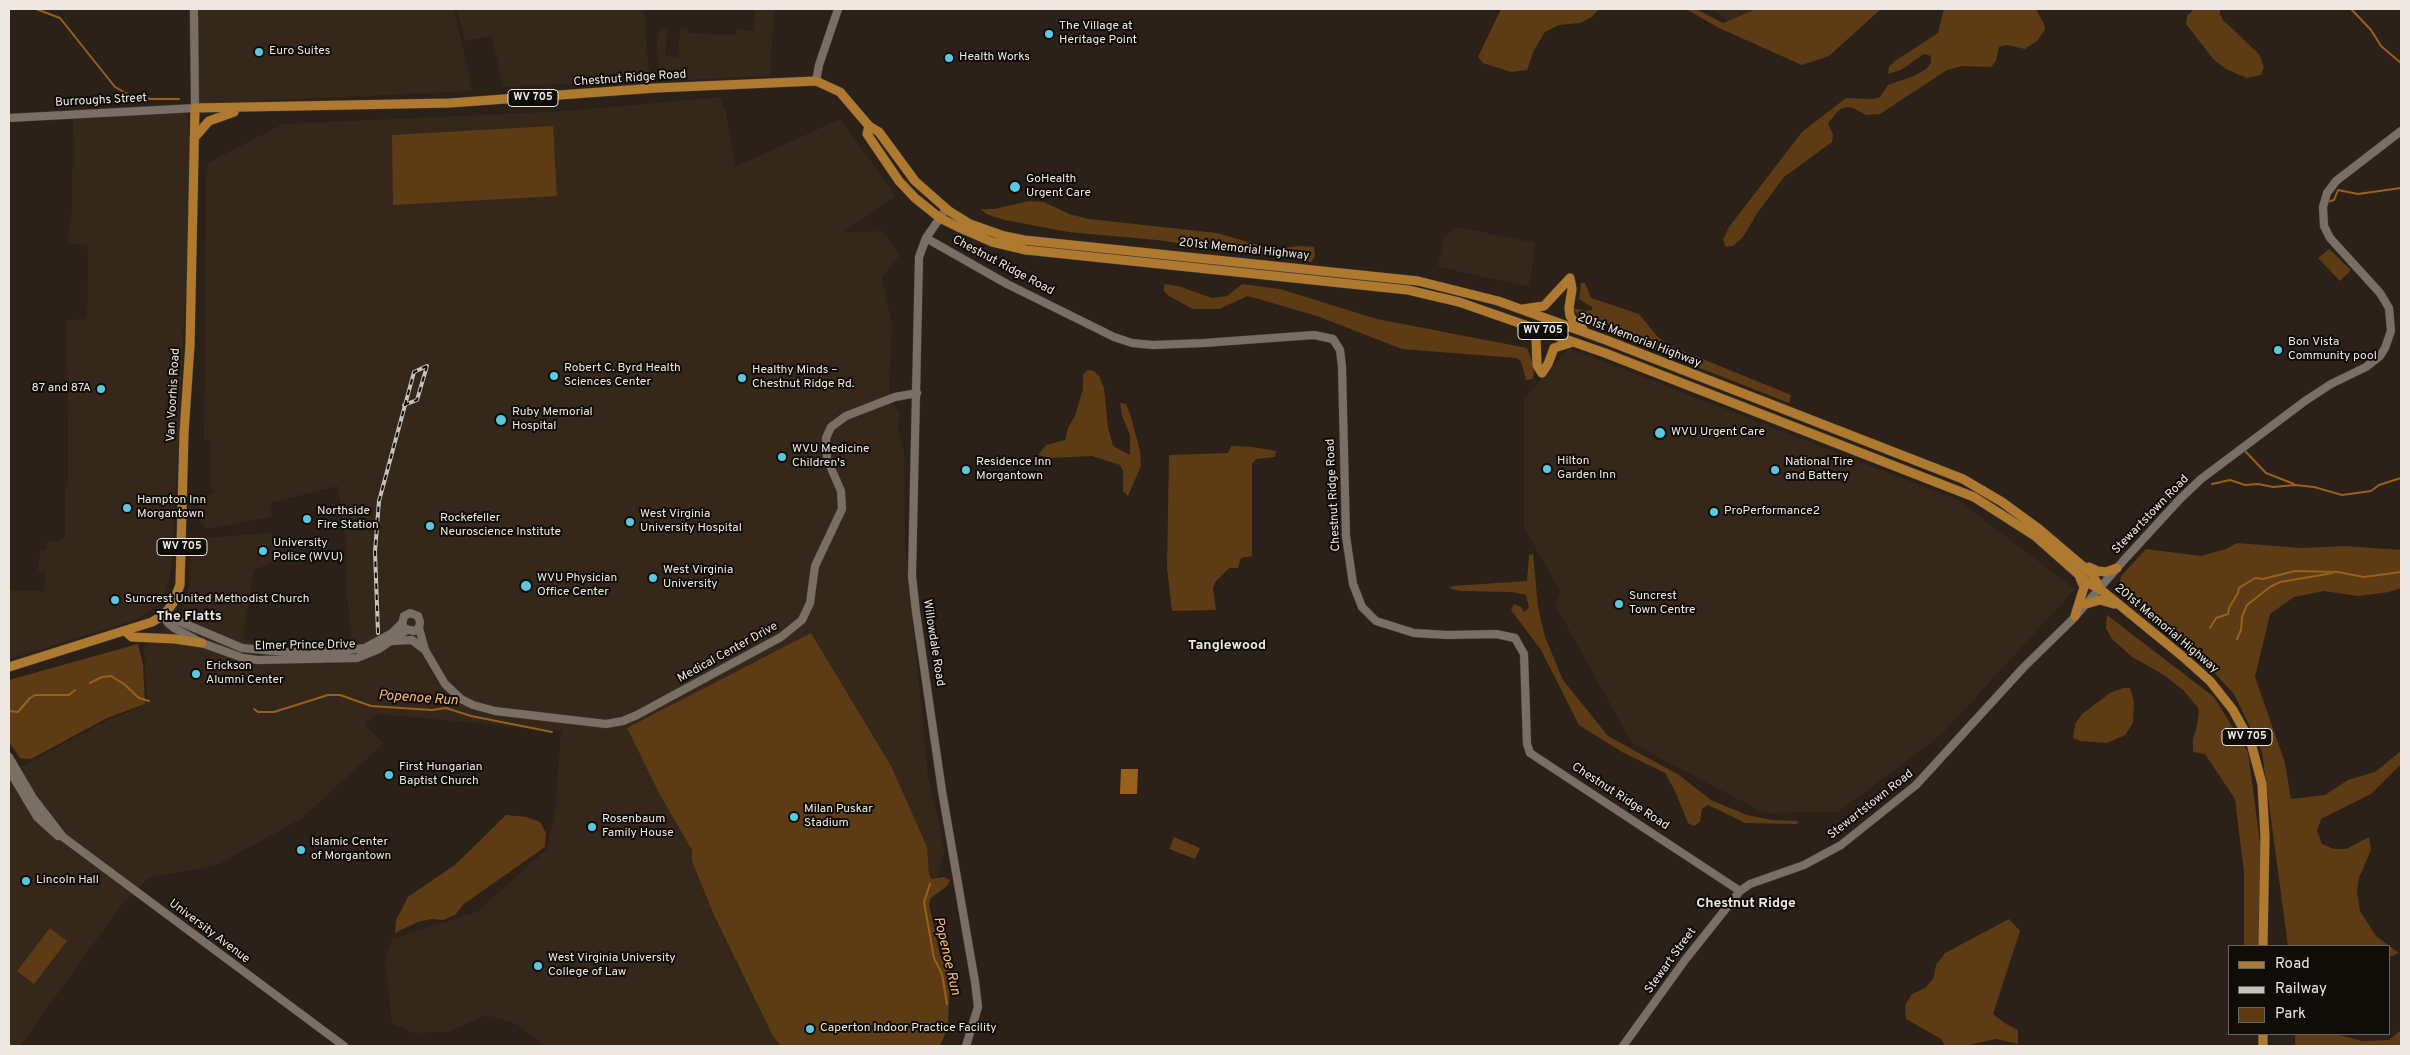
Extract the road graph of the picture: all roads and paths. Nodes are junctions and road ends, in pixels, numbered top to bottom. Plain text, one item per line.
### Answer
1 (194, 9) edge
2 (838, 9) edge
3 (816, 81) junction
4 (195, 108) junction
5 (244, 109) junction
6 (9, 118) edge
7 (869, 126) junction
8 (2401, 131) edge
9 (194, 138) junction
10 (946, 209) junction
11 (940, 218) junction
12 (926, 238) junction
13 (1475, 306) junction
14 (1518, 308) junction
15 (1606, 340) junction
16 (1574, 342) junction
17 (917, 393) junction
18 (2077, 566) junction
19 (2117, 568) junction
20 (2100, 589) junction
21 (2086, 604) junction
22 (2124, 610) junction
23 (164, 615) junction
24 (2075, 616) junction
25 (402, 623) junction
26 (419, 628) junction
27 (125, 631) junction
28 (409, 631) junction
29 (389, 642) junction
30 (202, 644) junction
31 (425, 650) junction
32 (9, 667) edge
33 (9, 756) edge
34 (9, 770) edge
35 (62, 836) junction
36 (1740, 891) junction
37 (2263, 945) edge
38 (344, 1046) edge
39 (966, 1046) edge
40 (1623, 1046) edge

1 - 4 street, Van Voorhis Road
2 - 3 street
3 - 5 main road, Chestnut Ridge Road / WV 705
3 - 7 main road, Chestnut Ridge Road / WV 705
4 - 5 main road, Chestnut Ridge Road / WV 705
4 - 6 street, Burroughs Street
4 - 9 main road, Van Voorhis Road / WV 705
5 - 9 main road
7 - 10 main road, Chestnut Ridge Road / WV 705
7 - 11 main road, Chestnut Ridge Road / WV 705
8 - 19 street, Stewartstown Road
9 - 23 main road, Van Voorhis Road / WV 705
10 - 11 street
10 - 14 main road, 201st Memorial Highway / WV 705
11 - 12 street
11 - 13 main road, 201st Memorial Highway / WV 705
12 - 17 street, Willowdale Road
12 - 36 street, Chestnut Ridge Road
13 - 16 main road, 201st Memorial Highway / WV 705
13 - 16 main road
14 - 15 main road, 201st Memorial Highway / WV 705
14 - 15 main road
15 - 18 main road, 201st Memorial Highway / WV 705
16 - 18 main road, 201st Memorial Highway / WV 705
17 - 31 street, Medical Center Drive
17 - 39 street, Willowdale Road
18 - 19 main road
18 - 20 main road, 201st Memorial Highway / WV 705
18 - 24 main road
19 - 20 street, Stewartstown Road
20 - 21 street, Stewartstown Road
20 - 22 main road, 201st Memorial Highway / WV 705
21 - 22 main road
21 - 24 street, Stewartstown Road
22 - 37 main road, 201st Memorial Highway / WV 705
23 - 25 street, Elmer Prince Drive
23 - 27 main road
23 - 30 street, Elmer Prince Drive
24 - 36 street, Stewartstown Road
25 - 26 street
25 - 28 street
26 - 28 street
26 - 31 street, Medical Center Drive
27 - 30 main road
27 - 32 main road
28 - 29 street, Elmer Prince Drive
28 - 31 street, Medical Center Drive
29 - 30 street, Elmer Prince Drive
29 - 31 street
33 - 35 street, University Avenue
34 - 35 street, University Avenue
35 - 38 street, University Avenue
36 - 40 street, Stewart Street

